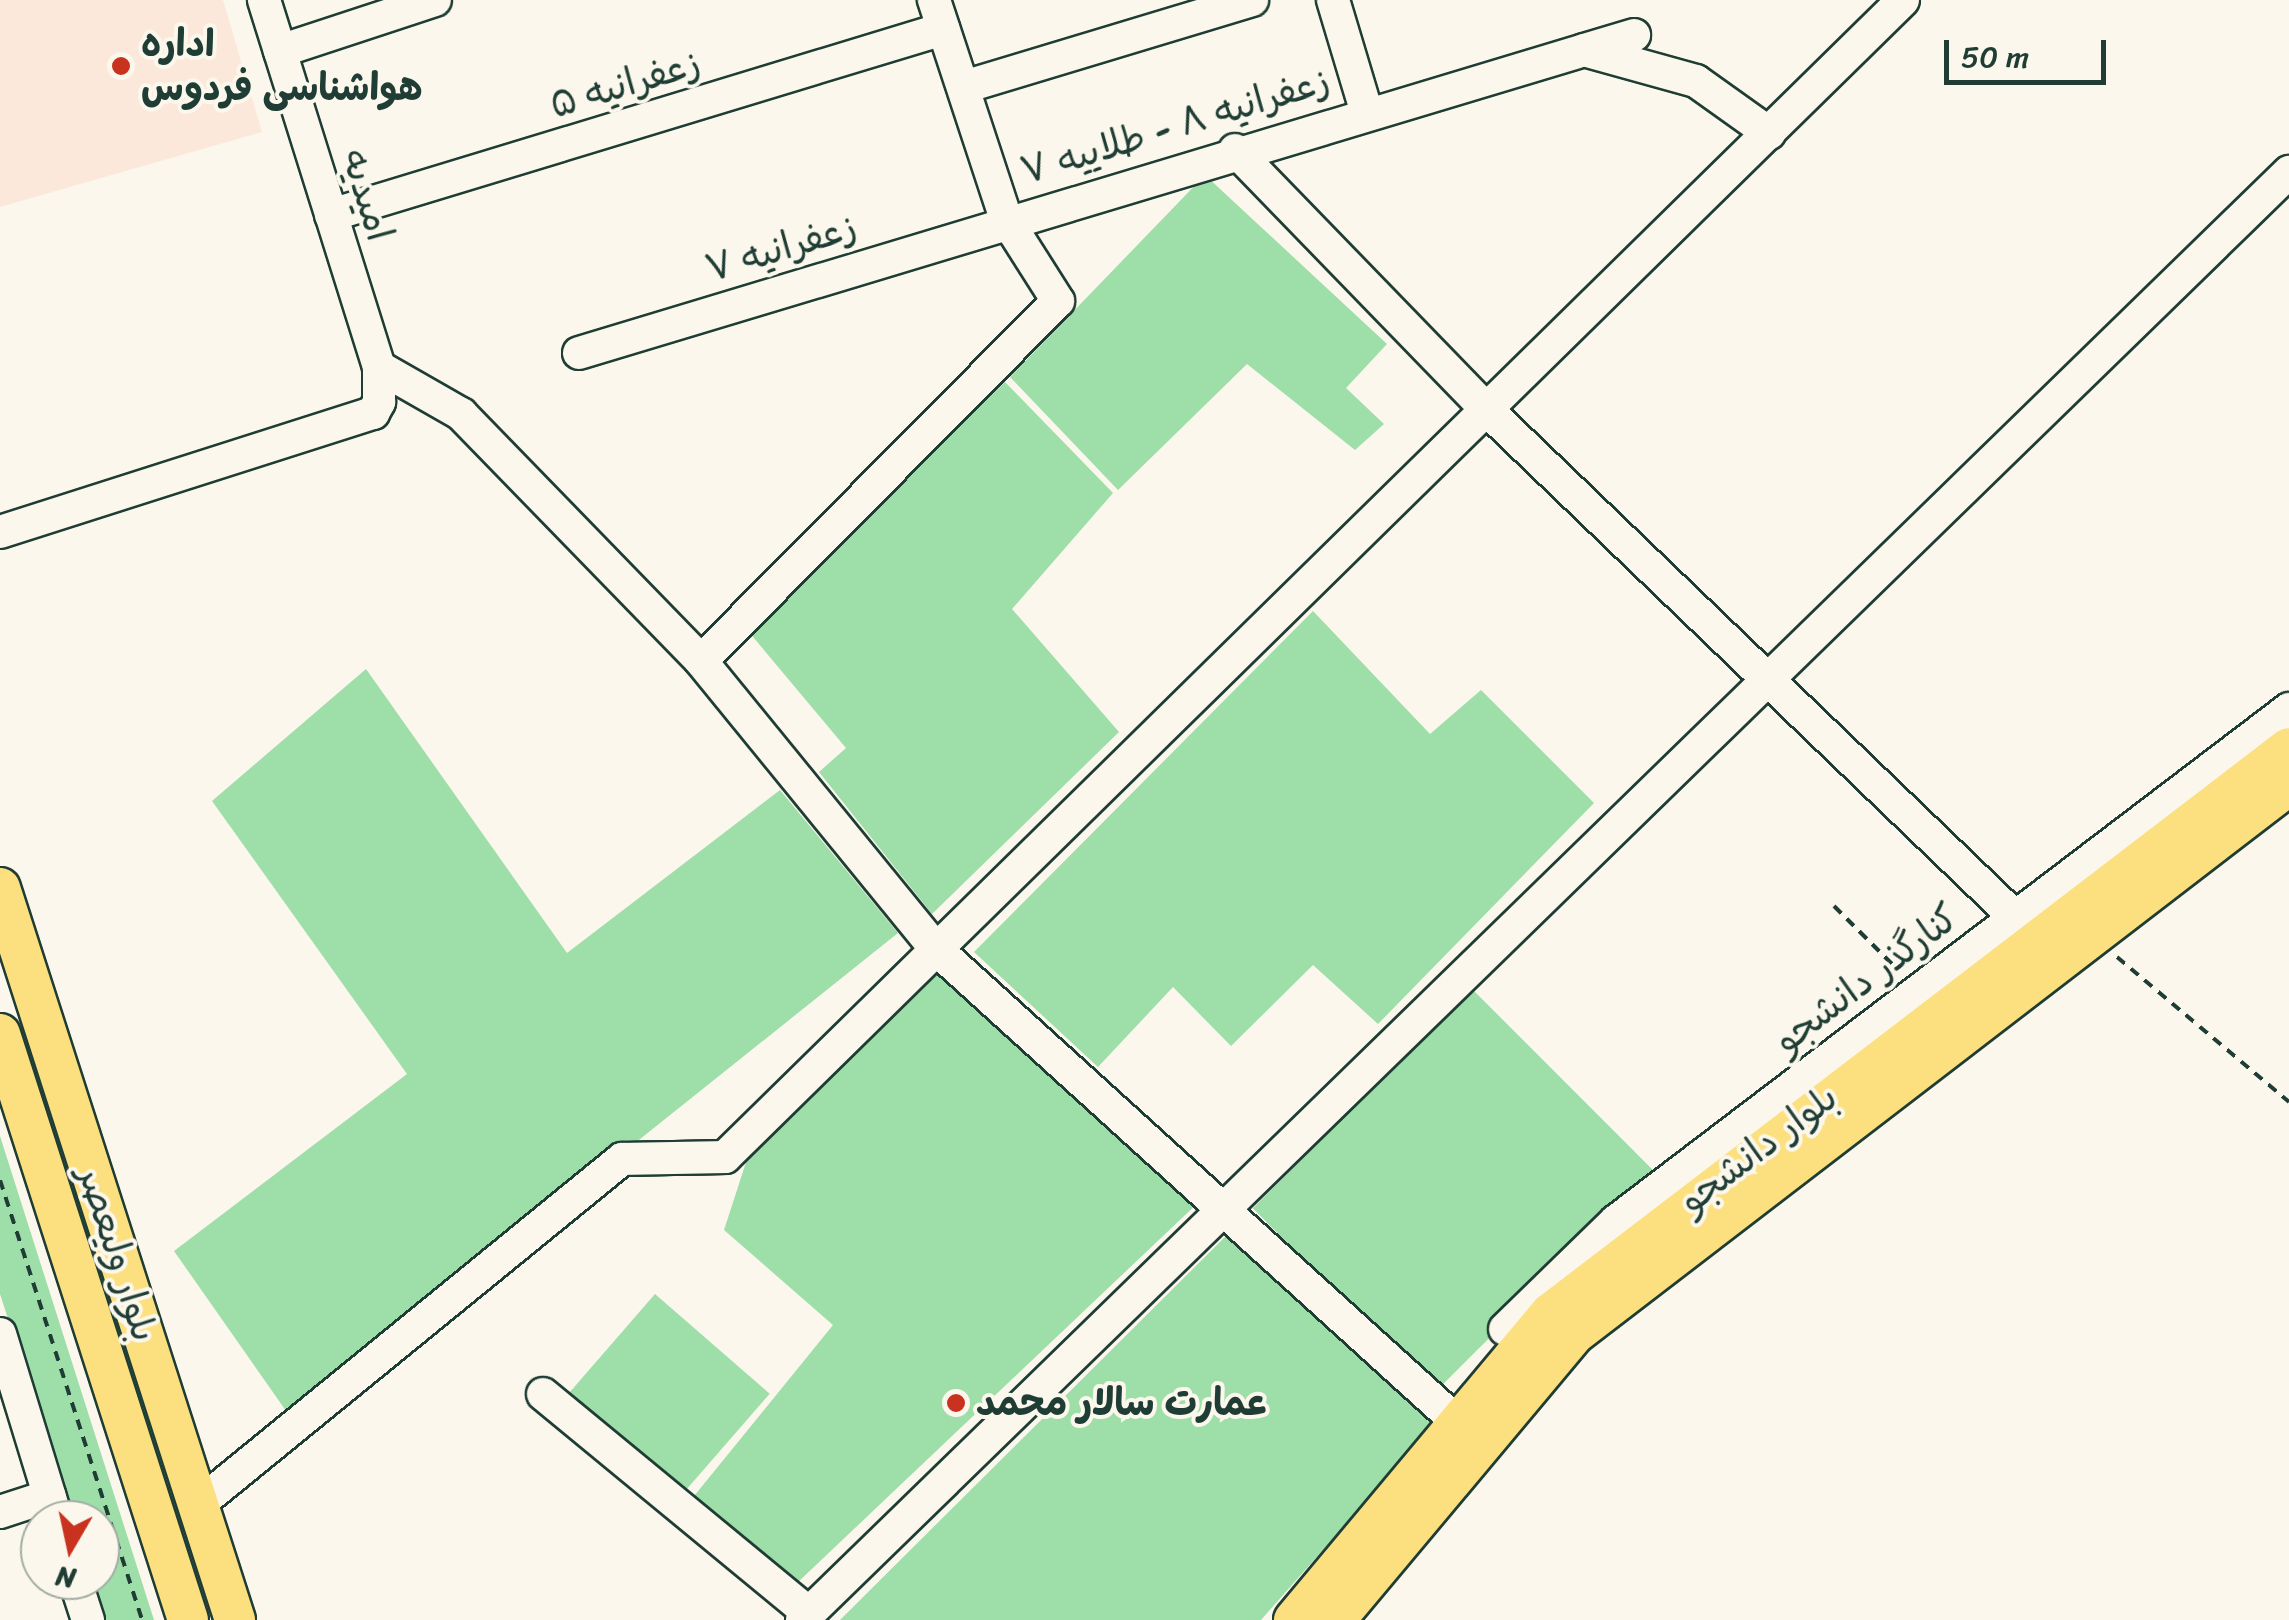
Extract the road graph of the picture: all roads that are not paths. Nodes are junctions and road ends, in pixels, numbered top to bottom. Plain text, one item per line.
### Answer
1 (264, 0) edge
2 (435, 0) edge
3 (1252, 0) edge
4 (1333, 0) edge
5 (1903, 0) edge
6 (938, 15) edge
7 (1634, 35) dead end
8 (1582, 50) junction
9 (280, 51) junction
10 (964, 87) junction
11 (1366, 110) junction
12 (1769, 133) junction
13 (1235, 150) junction
14 (2289, 172) edge
15 (331, 215) junction
16 (1006, 219) junction
17 (579, 353) dead end
18 (379, 367) junction
19 (1486, 409) junction
20 (0, 532) edge
21 (700, 661) junction
22 (1764, 674) junction
23 (2289, 710) edge
24 (2289, 748) edge
25 (2289, 785) edge
26 (0, 888) edge
27 (2014, 917) junction
28 (936, 948) junction
29 (0, 1034) edge
30 (1223, 1208) junction
31 (1505, 1329) dead end
32 (0, 1334) edge
33 (544, 1394) dead end
34 (1455, 1420) junction
35 (51, 1500) edge
36 (199, 1504) junction
37 (806, 1617) edge
38 (188, 1620) edge
39 (235, 1620) edge
40 (1294, 1620) edge
41 (1334, 1620) edge

1 - 9 street, امیدیه
2 - 9 street
3 - 10 street
4 - 11 street
5 - 12 street
6 - 10 street
6 - 15 street, زعفرانیه ۵
7 - 8 street, زعفرانیه ۸ - طلاییه ۷
8 - 11 street, زعفرانیه ۸ - طلاییه ۷
8 - 12 street
9 - 15 street, امیدیه
10 - 16 street
11 - 13 street, زعفرانیه ۸ - طلاییه ۷
12 - 19 street
13 - 16 street, زعفرانیه ۸ - طلاییه ۷
13 - 19 street
14 - 22 street
15 - 18 street, امیدیه
16 - 17 street, زعفرانیه ۷
16 - 21 street
18 - 20 street, امیدیه
18 - 21 street
19 - 22 street
19 - 28 street
21 - 28 street
22 - 27 street
22 - 30 street
23 - 27 street, کنارگذر دانشجو
24 - 34 main road, بلوار دانشجو
25 - 41 main road, بلوار دانشجو
26 - 36 main road, بلوار ولیعصر
27 - 31 street, کنارگذر دانشجو
28 - 30 street
28 - 36 street
29 - 38 main road, بلوار ولیعصر
30 - 34 street
30 - 37 street
32 - 35 street
33 - 37 street
34 - 40 main road, بلوار دانشجو
36 - 39 main road, بلوار ولیعصر

